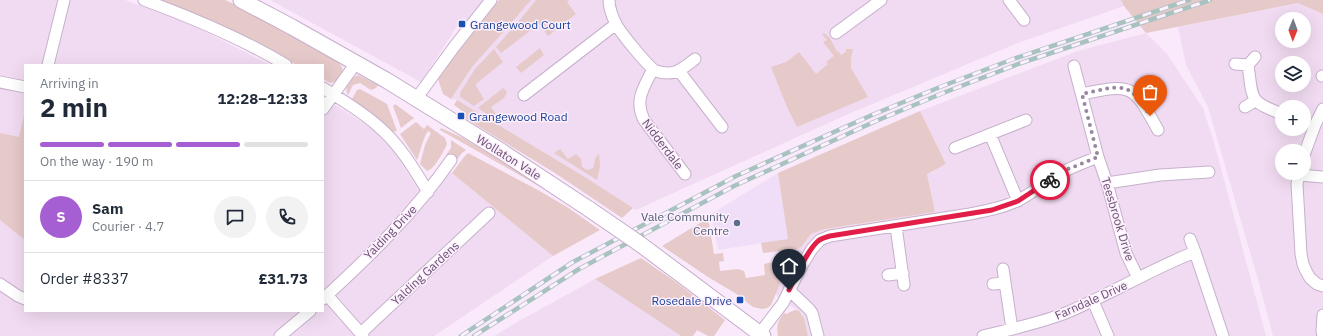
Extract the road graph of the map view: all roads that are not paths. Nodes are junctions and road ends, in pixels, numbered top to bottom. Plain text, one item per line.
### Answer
1 (64, 0) edge
2 (144, 0) edge
3 (241, 0) edge
4 (609, 0) edge
5 (881, 0) edge
6 (1009, 0) edge
7 (486, 2) edge
8 (1024, 20) dead end
9 (616, 24) junction
10 (836, 33) dead end
11 (695, 59) dead end
12 (356, 63) junction
13 (48, 64) edge
14 (284, 64) edge
15 (1235, 64) dead end
16 (1074, 66) dead end
17 (653, 69) junction
18 (679, 71) junction
19 (0, 82) edge
20 (24, 87) edge
21 (324, 89) edge
22 (1082, 94) junction
23 (334, 95) junction
24 (524, 95) dead end
25 (416, 99) junction
26 (1255, 101) junction
27 (1245, 107) dead end
28 (324, 108) edge
29 (1323, 108) edge
30 (1275, 111) edge
31 (1026, 120) dead end
32 (1311, 124) edge
33 (1315, 125) junction
34 (722, 127) dead end
35 (1158, 130) dead end
36 (990, 134) junction
37 (1308, 144) edge
38 (955, 148) dead end
39 (1098, 157) junction
40 (450, 160) dead end
41 (1209, 172) dead end
42 (685, 174) dead end
43 (1311, 176) edge
44 (1323, 177) edge
45 (1298, 180) edge
46 (1107, 182) junction
47 (428, 192) junction
48 (1018, 201) junction
49 (489, 213) dead end
50 (896, 226) junction
51 (1190, 239) dead end
52 (1195, 252) junction
53 (1003, 269) dead end
54 (903, 273) junction
55 (888, 275) dead end
56 (1138, 278) junction
57 (1005, 283) junction
58 (0, 284) edge
59 (993, 284) dead end
60 (904, 285) dead end
61 (1323, 286) edge
62 (789, 290) junction
63 (325, 297) edge
64 (24, 298) edge
65 (1093, 301) junction
66 (309, 312) edge
67 (1323, 315) edge
68 (1012, 329) junction
69 (362, 334) edge
70 (762, 335) edge
71 (280, 336) edge
72 (818, 336) edge
73 (983, 336) edge
74 (1108, 336) edge
75 (1223, 336) edge
76 (1323, 336) edge

1 - 13 street
2 - 14 street
3 - 12 street, Wollaton Vale
4 - 9 street
5 - 10 street
6 - 8 street
7 - 25 street
9 - 17 street
9 - 24 street
11 - 18 street
12 - 23 street
12 - 25 street, Wollaton Vale
15 - 26 street
16 - 22 street, Teesbrook Drive
17 - 18 street
17 - 42 street, Nidderdale
18 - 34 street
19 - 20 street
21 - 23 street
22 - 35 street
22 - 39 street, Teesbrook Drive
23 - 28 street
23 - 47 street
25 - 70 street, Wollaton Vale, bridge
26 - 27 street
26 - 30 street
29 - 33 street
31 - 36 street
32 - 33 street
33 - 37 street
36 - 38 street
36 - 48 street
39 - 46 street, Teesbrook Drive
39 - 48 street
40 - 47 street, Yalding Drive
41 - 46 street
43 - 44 street
45 - 61 street
46 - 56 street, Teesbrook Drive
47 - 63 street, Yalding Drive
48 - 50 street
49 - 69 street, Yalding Gardens
50 - 54 street
50 - 62 street
51 - 52 street
52 - 56 street, Farndale Drive
52 - 75 street
53 - 57 street
54 - 55 street
54 - 60 street
56 - 65 street, Farndale Drive
57 - 59 street
57 - 68 street
58 - 64 street
62 - 70 street
62 - 72 street
63 - 69 street, Yalding Gardens
65 - 68 street, Farndale Drive
65 - 74 street
66 - 71 street
67 - 76 street
68 - 73 street, Farndale Drive

